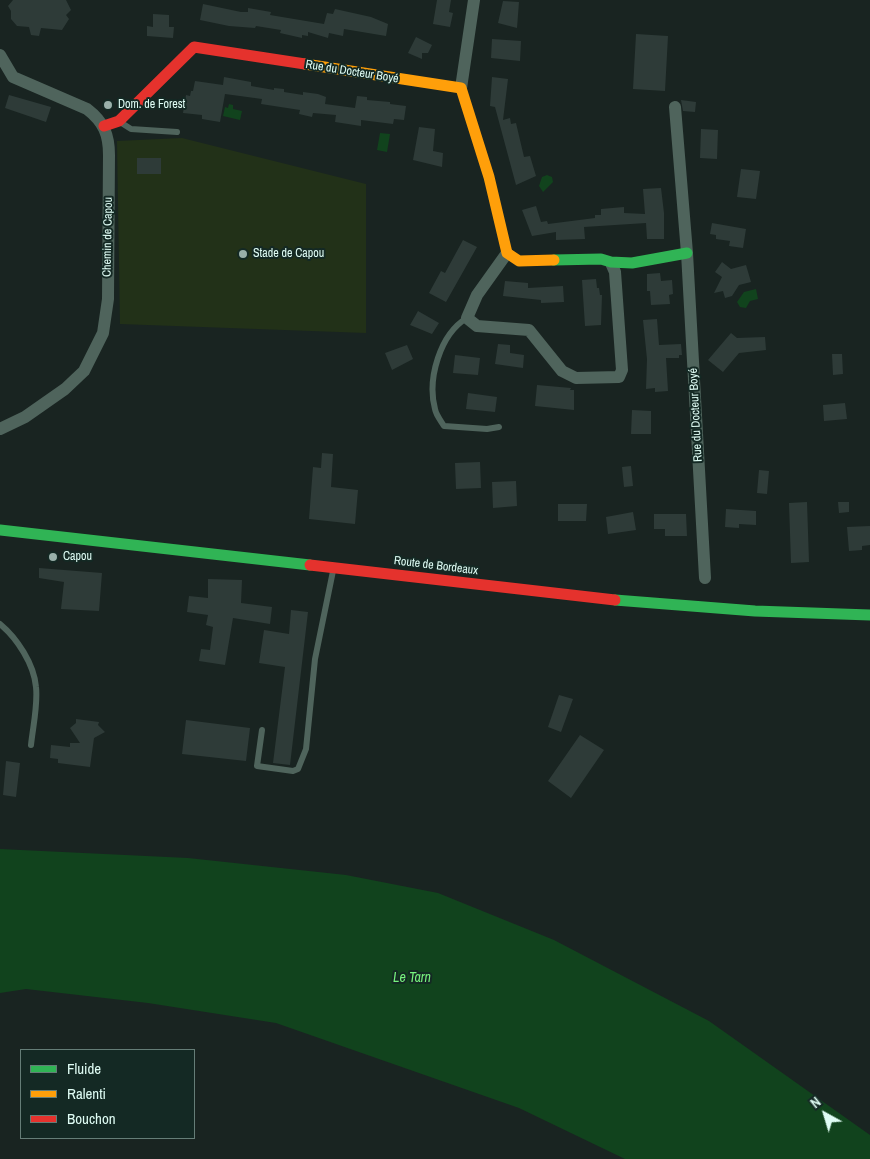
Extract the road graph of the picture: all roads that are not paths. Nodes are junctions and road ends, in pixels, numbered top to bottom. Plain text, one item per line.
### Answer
1 (474, 0) edge
2 (0, 55) edge
3 (6, 76) edge
4 (461, 88) junction
5 (675, 107) dead end
6 (119, 121) junction
7 (104, 126) junction
8 (177, 132) dead end
9 (507, 253) junction
10 (687, 253) junction
11 (611, 263) junction
12 (467, 318) junction
13 (499, 427) dead end
14 (0, 429) edge
15 (0, 530) edge
16 (333, 567) junction
17 (705, 578) dead end
18 (870, 614) edge
19 (0, 624) edge
20 (262, 730) dead end
21 (32, 745) dead end

1 - 4 street
2 - 3 street
3 - 7 street
4 - 6 main road, Rue du Docteur Boyé
4 - 9 main road
5 - 10 street, Rue du Docteur Boyé
6 - 7 main road, Rue du Docteur Boyé
6 - 8 lane
7 - 14 street, Chemin de Capou
9 - 11 main road
9 - 12 street
10 - 11 main road
10 - 17 street, Rue du Docteur Boyé
11 - 12 street
12 - 13 lane
15 - 16 main road, Route de Bordeaux
16 - 18 main road, Route de Bordeaux
16 - 20 lane
19 - 21 lane

